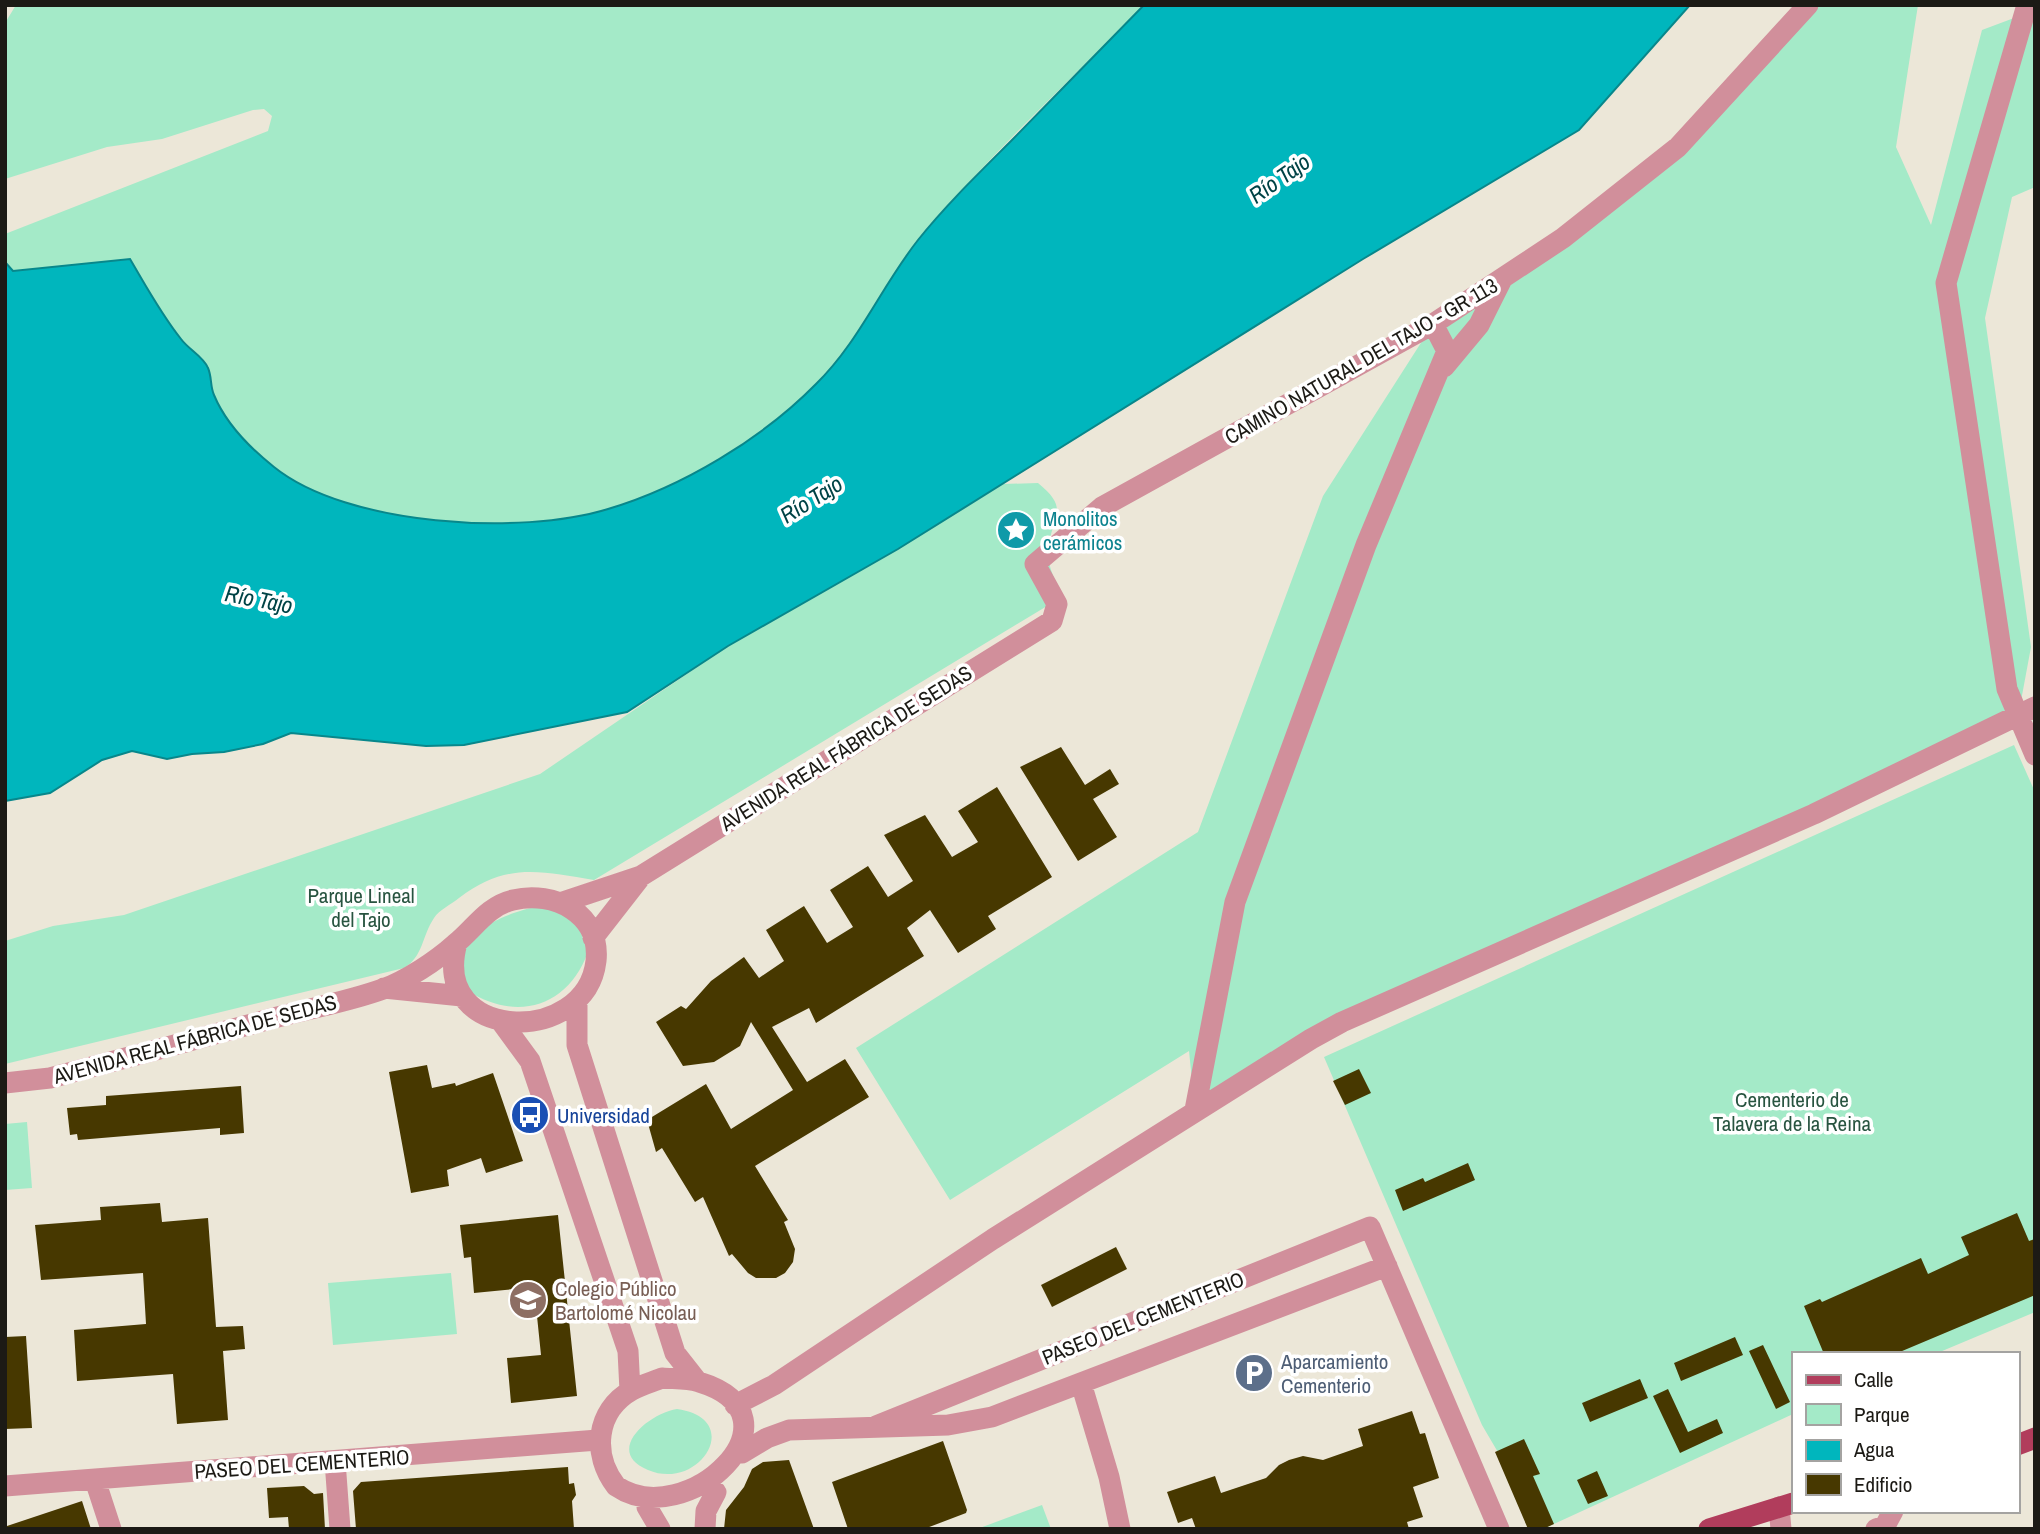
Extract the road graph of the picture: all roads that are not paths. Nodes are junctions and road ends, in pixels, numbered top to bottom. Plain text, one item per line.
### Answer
1 (1808, 5) edge
2 (2027, 5) edge
3 (1501, 281) junction
4 (1433, 324) junction
5 (1436, 377) junction
6 (1052, 621) joint
7 (2026, 712) edge
8 (2035, 755) edge
9 (641, 876) junction
10 (563, 902) junction
11 (593, 938) junction
12 (457, 943) junction
13 (384, 988) junction
14 (462, 996) junction
15 (577, 1000) junction
16 (500, 1020) junction
17 (5, 1083) edge
18 (1195, 1110) junction
19 (1387, 1266) junction
20 (697, 1381) junction
21 (1081, 1383) junction
22 (630, 1391) junction
23 (735, 1405) junction
24 (876, 1426) junction
25 (2035, 1438) edge
26 (598, 1440) junction
27 (2019, 1446) edge
28 (742, 1453) junction
29 (335, 1461) junction
30 (95, 1480) junction
31 (5, 1486) edge
32 (718, 1489) junction
33 (1786, 1505) edge
34 (655, 1522) edge
35 (111, 1529) edge
36 (340, 1529) edge
37 (705, 1529) edge
38 (1119, 1529) edge
39 (1499, 1529) edge
40 (1709, 1529) edge
41 (1781, 1529) edge

1 - 3 street, CAMINO NATURAL DEL TAJO - GR 113
2 - 7 street
3 - 4 street, CAMINO NATURAL DEL TAJO - GR 113
3 - 5 street
4 - 5 street
4 - 6 street, CAMINO NATURAL DEL TAJO - GR 113
5 - 18 street
6 - 9 street, AVENIDA REAL FÁBRICA DE SEDAS
7 - 8 street
7 - 18 street
9 - 10 street, AVENIDA REAL FÁBRICA DE SEDAS
9 - 11 street, AVENIDA REAL FÁBRICA DE SEDAS
10 - 11 street
10 - 12 street, AVENIDA REAL FÁBRICA DE SEDAS
11 - 15 street
12 - 13 street, AVENIDA REAL FÁBRICA DE SEDAS
12 - 14 street
13 - 14 street, AVENIDA REAL FÁBRICA DE SEDAS
13 - 17 street, AVENIDA REAL FÁBRICA DE SEDAS
14 - 16 street, AVENIDA REAL FÁBRICA DE SEDAS
15 - 16 street, AVENIDA REAL FÁBRICA DE SEDAS
15 - 20 street
16 - 22 street
18 - 23 street
19 - 21 street, PASEO DEL CEMENTERIO
19 - 24 street, PASEO DEL CEMENTERIO
19 - 39 street, PASEO DEL CEMENTERIO
20 - 22 street
20 - 23 street
21 - 24 street, PASEO DEL CEMENTERIO
21 - 38 street
22 - 26 street
23 - 28 street
24 - 28 street, PASEO DEL CEMENTERIO
25 - 27 main road
26 - 29 street, PASEO DEL CEMENTERIO
26 - 34 street
28 - 32 street
29 - 30 street, PASEO DEL CEMENTERIO
29 - 36 street
30 - 31 street, PASEO DEL CEMENTERIO
30 - 35 street
32 - 34 street
32 - 37 street
33 - 40 main road
33 - 41 street

